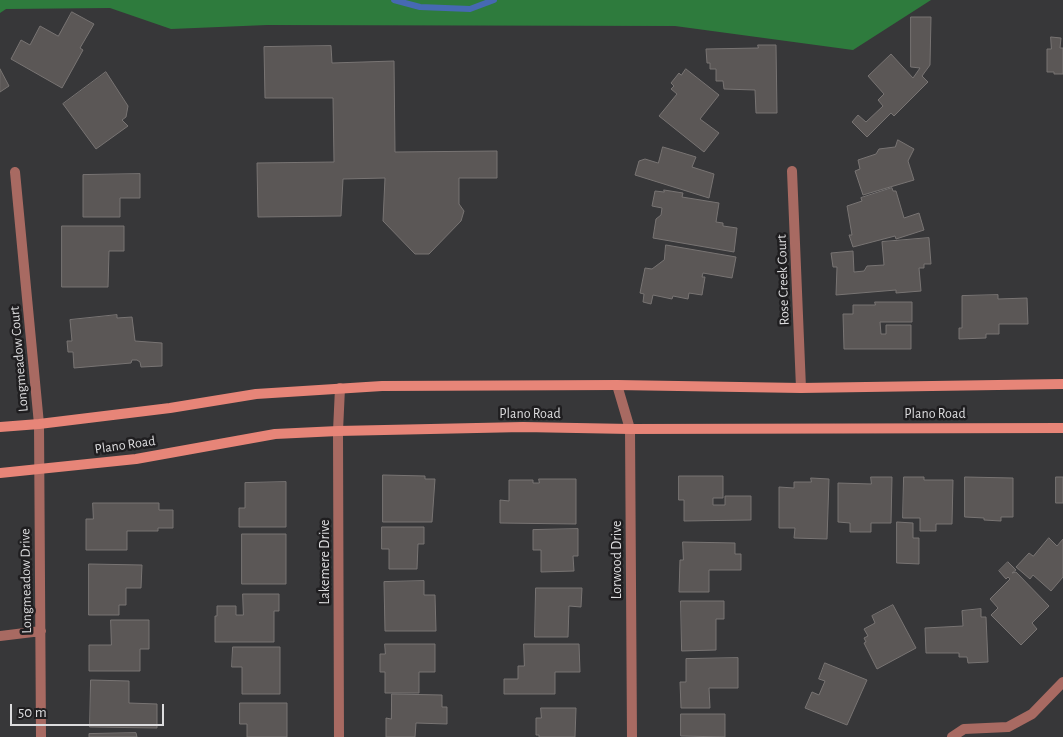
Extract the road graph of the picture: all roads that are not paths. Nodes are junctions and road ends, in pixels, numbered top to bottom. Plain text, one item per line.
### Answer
1 (792, 171) dead end
2 (14, 172) dead end
3 (1063, 384) edge
4 (617, 385) junction
5 (340, 388) junction
6 (801, 388) junction
7 (38, 424) junction
8 (0, 427) edge
9 (1063, 428) edge
10 (630, 429) junction
11 (338, 431) junction
12 (39, 469) junction
13 (0, 472) edge
14 (41, 632) junction
15 (0, 636) edge
16 (1063, 682) edge
17 (41, 737) edge
18 (339, 737) edge
19 (632, 737) edge
20 (952, 737) edge

1 - 6 street, Rose Creek Court
2 - 7 street, Longmeadow Court
3 - 6 main road, Plano Road
4 - 5 main road, Plano Road
4 - 6 main road, Plano Road
4 - 10 street, Lorwood Drive
5 - 7 main road, Plano Road
5 - 11 street, Lakemere Drive
7 - 8 main road, Plano Road
7 - 12 street, Longmeadow Drive
9 - 10 main road, Plano Road
10 - 11 main road, Plano Road
10 - 19 street, Lorwood Drive
11 - 12 main road, Plano Road
11 - 18 street, Lakemere Drive
12 - 13 main road, Plano Road
12 - 14 street, Longmeadow Drive
14 - 15 street
14 - 17 street, Longmeadow Drive
16 - 20 street

